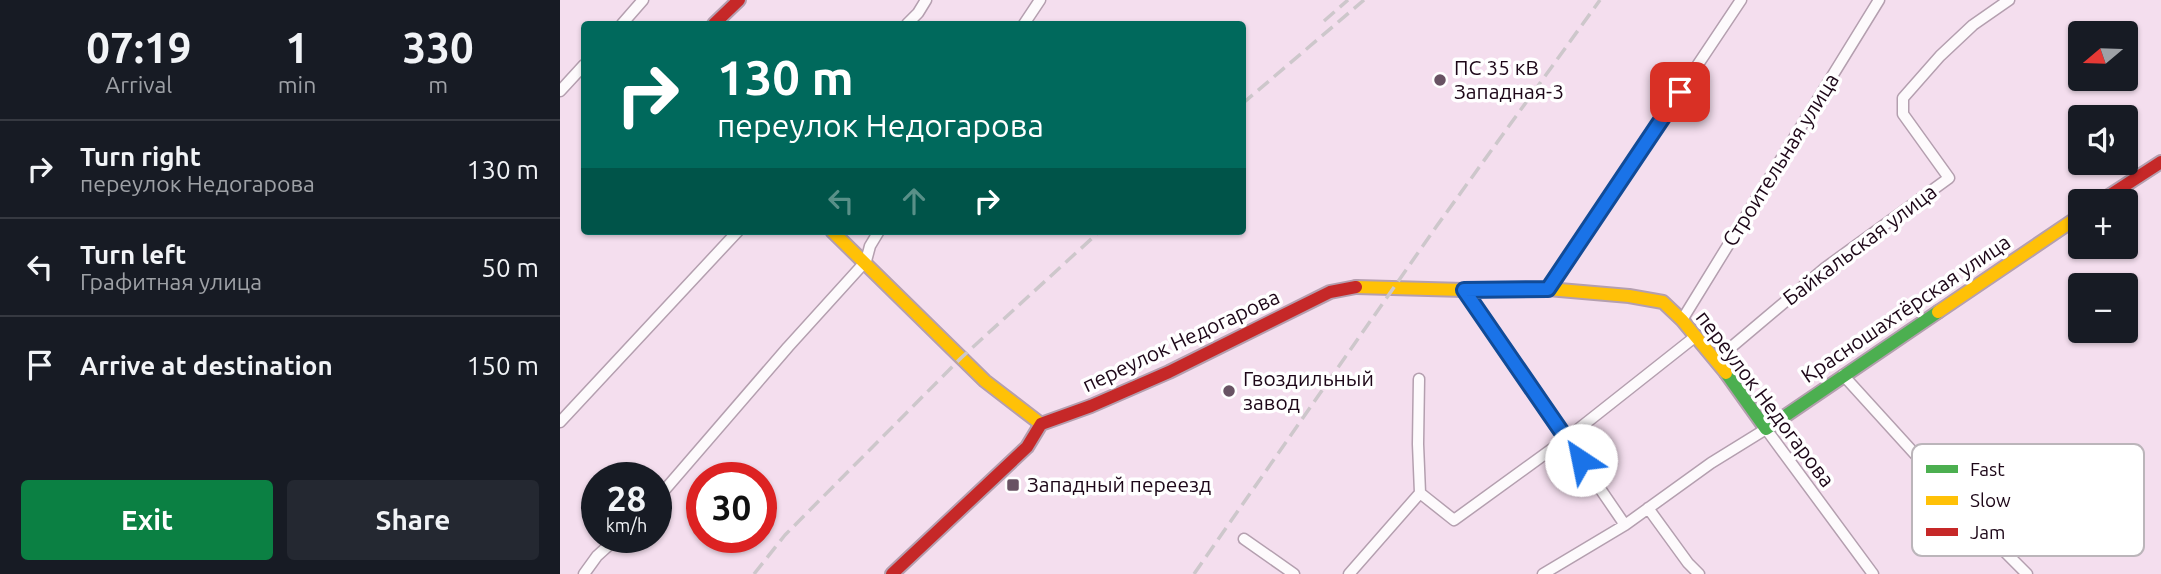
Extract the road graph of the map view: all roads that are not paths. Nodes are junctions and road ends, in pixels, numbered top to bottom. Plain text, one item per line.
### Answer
1 (643, 0) edge
2 (739, 0) edge
3 (926, 0) edge
4 (1040, 0) edge
5 (1741, 0) edge
6 (1879, 0) edge
7 (2009, 0) edge
8 (626, 21) edge
9 (717, 21) edge
10 (910, 21) edge
11 (1026, 21) edge
12 (581, 68) edge
13 (560, 91) edge
14 (2161, 162) edge
15 (2119, 189) edge
16 (2068, 224) edge
17 (734, 235) edge
18 (837, 235) edge
19 (877, 235) edge
20 (866, 261) junction
21 (1548, 289) junction
22 (1464, 290) junction
23 (1682, 320) junction
24 (1696, 336) junction
25 (1716, 360) junction
26 (1843, 375) junction
27 (1419, 379) dead end
28 (560, 422) edge
29 (1041, 425) junction
30 (1766, 429) junction
31 (1567, 438) junction
32 (1912, 450) edge
33 (672, 481) edge
34 (1420, 493) junction
35 (1648, 508) junction
36 (1625, 525) junction
37 (1244, 539) dead end
38 (600, 553) edge
39 (2010, 556) edge
40 (584, 574) edge
41 (892, 574) edge
42 (1294, 574) edge
43 (1349, 574) edge
44 (1543, 574) edge
45 (1699, 574) edge
46 (1873, 574) edge
47 (2027, 574) edge

1 - 8 street
2 - 9 street
3 - 10 street
4 - 11 street
5 - 21 street
6 - 23 street, Строительная улица
7 - 25 street, Байкальская улица
12 - 13 street
14 - 15 street
16 - 26 street, Красношахтёрская улица
17 - 28 street
18 - 20 street
19 - 20 street
20 - 29 street
20 - 33 street
21 - 22 street, переулок Недогарова
21 - 23 street, переулок Недогарова
22 - 29 street, переулок Недогарова
22 - 31 street
23 - 24 street, переулок Недогарова
24 - 25 street, переулок Недогарова
24 - 31 street
25 - 30 street, переулок Недогарова
26 - 30 street, Красношахтёрская улица
26 - 32 street
27 - 34 street
29 - 41 street
30 - 35 street, Красношахтёрская улица
30 - 46 street, переулок Недогарова
31 - 34 street
31 - 36 street
34 - 43 street
35 - 36 street, Красношахтёрская улица
35 - 45 street
36 - 44 street, Красношахтёрская улица
37 - 42 street
38 - 40 street
39 - 47 street

